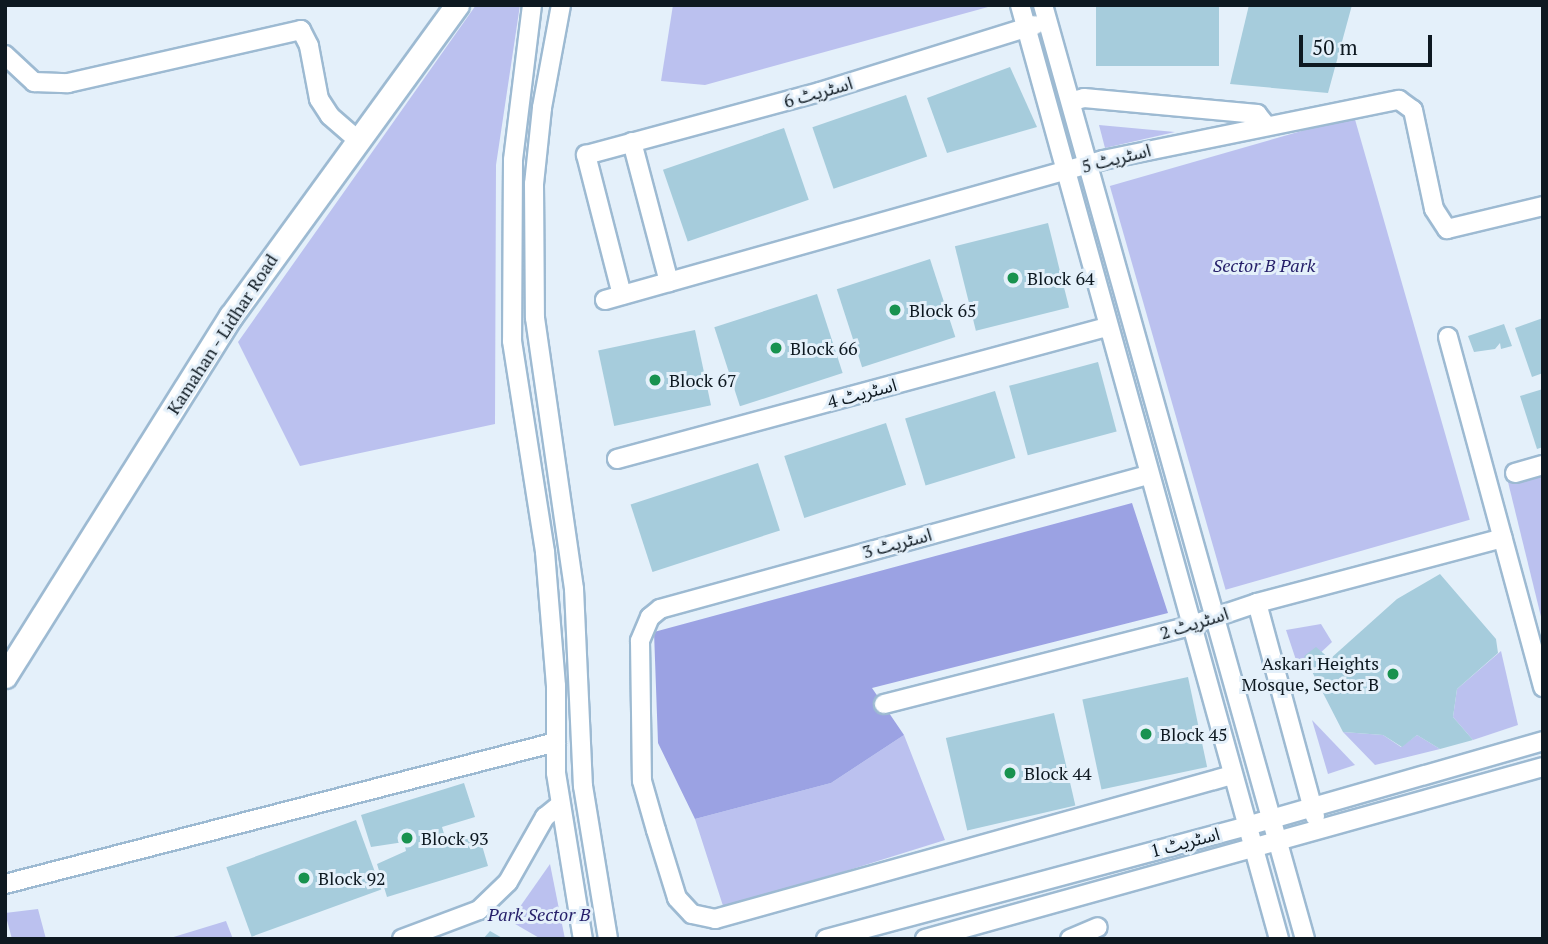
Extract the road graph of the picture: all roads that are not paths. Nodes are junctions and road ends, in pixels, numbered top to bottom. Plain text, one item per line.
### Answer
1 (457, 5) edge
2 (532, 5) edge
3 (561, 5) edge
4 (1020, 5) edge
5 (1043, 5) edge
6 (1049, 23) junction
7 (1025, 27) junction
8 (5, 55) edge
9 (1073, 101) junction
10 (1265, 124) junction
11 (358, 140) junction
12 (632, 142) junction
13 (1088, 164) junction
14 (1066, 171) junction
15 (1543, 206) edge
16 (669, 282) junction
17 (613, 298) joint
18 (1107, 327) junction
19 (1448, 337) dead end
20 (546, 415) junction
21 (524, 419) junction
22 (617, 459) dead end
23 (1543, 465) edge
24 (1515, 472) dead end
25 (1148, 475) junction
26 (1503, 538) junction
27 (1257, 603) junction
28 (1216, 619) junction
29 (1189, 626) junction
30 (5, 676) edge
31 (1543, 687) edge
32 (884, 704) dead end
33 (1543, 741) edge
34 (556, 742) junction
35 (1543, 767) edge
36 (1232, 775) junction
37 (560, 805) junction
38 (1313, 808) junction
39 (1272, 820) junction
40 (1247, 826) junction
41 (1319, 830) junction
42 (1278, 841) junction
43 (1253, 847) junction
44 (5, 884) edge
45 (1098, 928) dead end
46 (402, 939) edge
47 (583, 939) edge
48 (608, 939) edge
49 (826, 939) edge
50 (925, 939) edge
51 (1070, 939) edge
52 (1279, 939) edge
53 (1304, 939) edge

1 - 11 main road, Kamahan - Lidhar Road
2 - 21 street
3 - 20 street
4 - 7 street
5 - 6 street
6 - 7 street, اسٹریٹ 6
6 - 9 street
7 - 12 street, اسٹریٹ 6
7 - 14 street
8 - 11 street
9 - 10 street
9 - 13 street
10 - 13 street, اسٹریٹ 5
10 - 15 street, اسٹریٹ 5
11 - 30 main road, Kamahan - Lidhar Road
12 - 16 street
12 - 17 street, اسٹریٹ 6
13 - 14 street, اسٹریٹ 5
13 - 28 street
14 - 16 street, اسٹریٹ 5
14 - 18 street
16 - 17 street, اسٹریٹ 5
18 - 22 street, اسٹریٹ 4
18 - 25 street
19 - 26 street
20 - 21 street
20 - 48 street
21 - 34 street
23 - 24 street
25 - 29 street
25 - 36 street, اسٹریٹ 3
26 - 27 street, اسٹریٹ 2
26 - 31 street
27 - 28 street, اسٹریٹ 2
27 - 38 street
28 - 29 street, اسٹریٹ 2
28 - 39 street
29 - 32 street, اسٹریٹ 2
29 - 36 street
33 - 38 street, اسٹریٹ 1
34 - 37 street
34 - 44 street
35 - 41 street, اسٹریٹ 1
36 - 40 street
37 - 46 street
37 - 47 street
38 - 39 street, اسٹریٹ 1
38 - 41 street
39 - 40 street, اسٹریٹ 1
39 - 42 street
40 - 43 street
40 - 49 street, اسٹریٹ 1
41 - 42 street, اسٹریٹ 1
42 - 43 street, اسٹریٹ 1
42 - 53 street
43 - 50 street, اسٹریٹ 1
43 - 52 street
45 - 51 street

